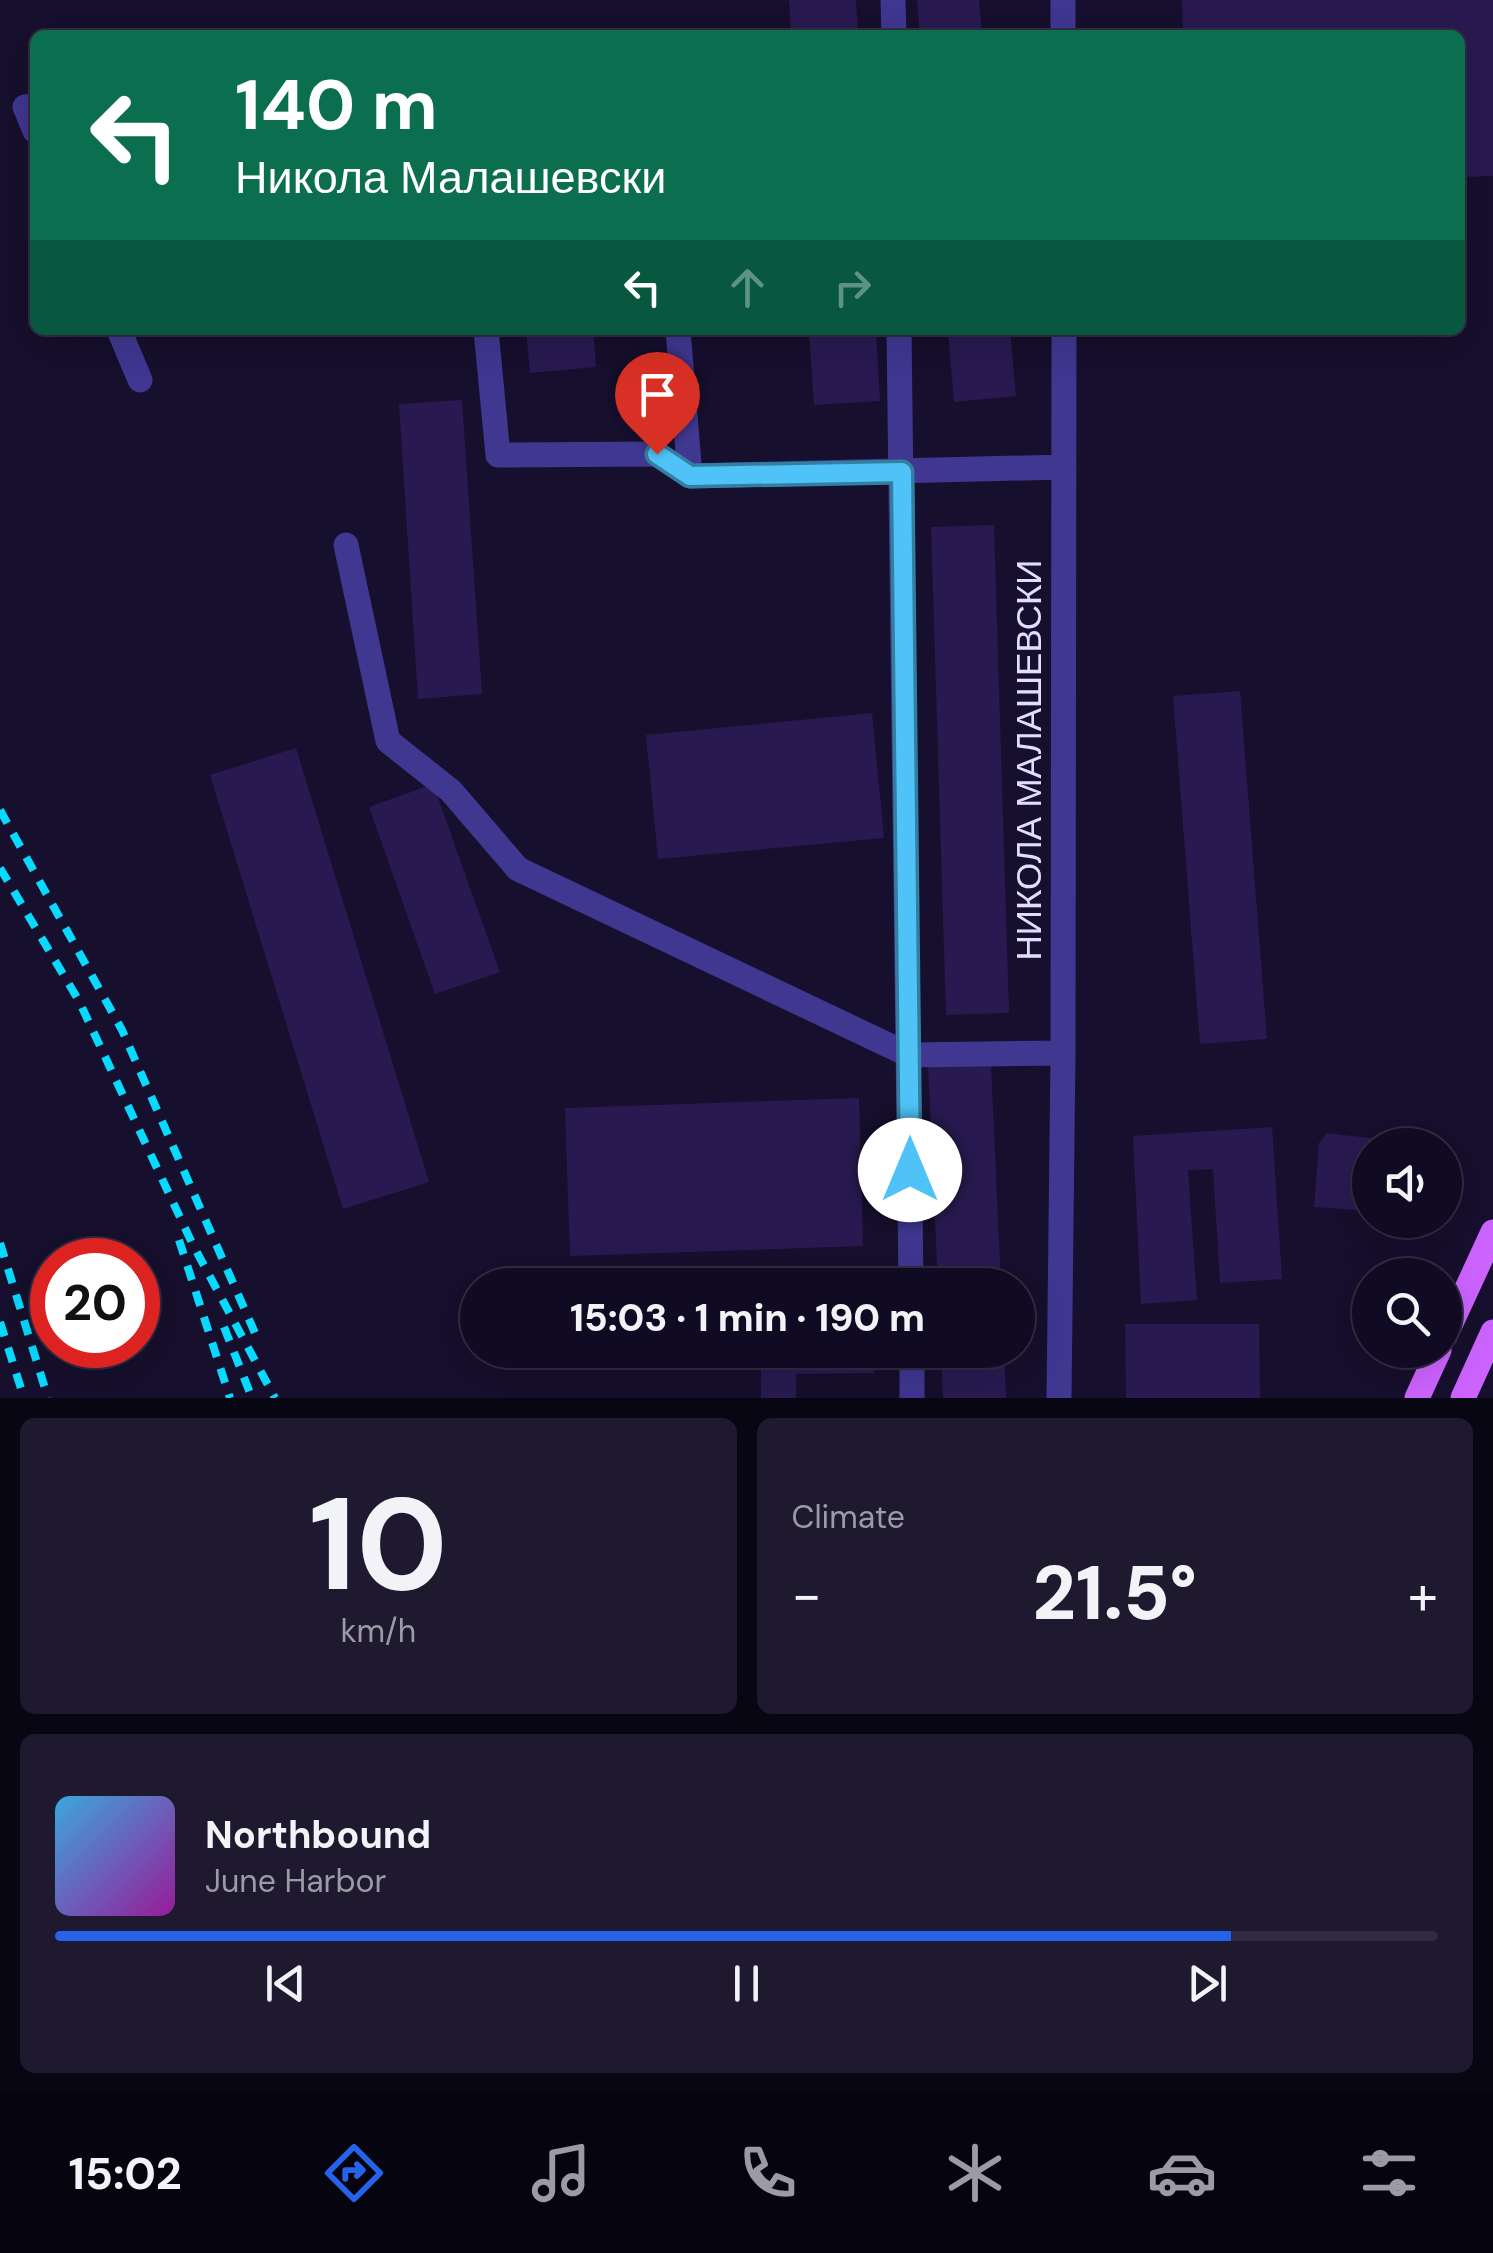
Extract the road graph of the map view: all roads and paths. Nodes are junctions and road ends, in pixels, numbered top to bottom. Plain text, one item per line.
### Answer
1 (1063, 0) edge
2 (893, 1) edge
3 (894, 30) edge
4 (1063, 30) edge
5 (121, 335) edge
6 (486, 335) edge
7 (678, 335) edge
8 (899, 335) edge
9 (1064, 335) edge
10 (140, 380) dead end
11 (1064, 466) junction
12 (902, 472) junction
13 (690, 476) junction
14 (346, 545) dead end
15 (1063, 1053) junction
16 (909, 1055) junction
17 (1493, 1232) edge
18 (911, 1268) edge
19 (1462, 1299) edge
20 (1493, 1332) edge
21 (912, 1368) edge
22 (1431, 1368) edge
23 (912, 1398) edge
24 (1059, 1398) edge
25 (1417, 1398) edge
26 (1464, 1398) edge

1 - 4 street
2 - 3 street
5 - 10 street
6 - 13 street
7 - 13 street
8 - 12 street
9 - 11 street, НИКОЛА МАЛАШЕВСКИ
11 - 12 street
11 - 15 street, НИКОЛА МАЛАШЕВСКИ
12 - 13 street
12 - 16 street
14 - 16 street
15 - 16 street
15 - 24 street, НИКОЛА МАЛАШЕВСКИ
16 - 18 street
17 - 19 main road
20 - 26 main road
21 - 23 street
22 - 25 main road

